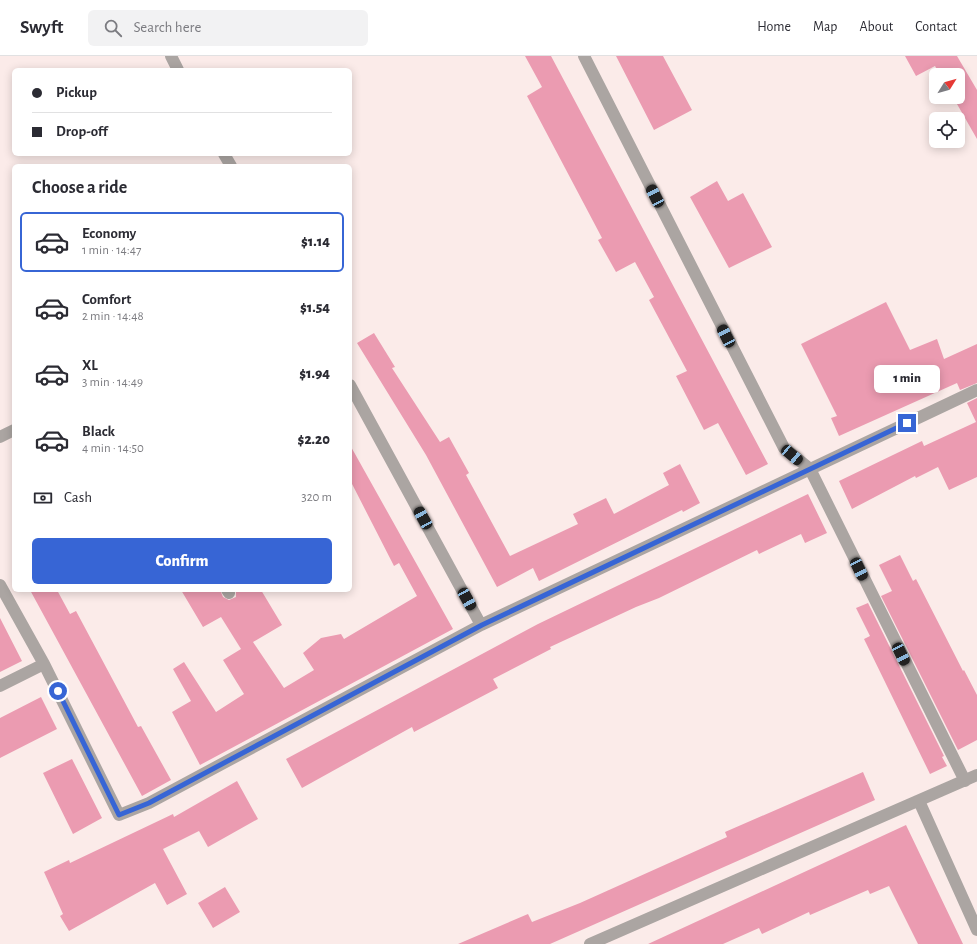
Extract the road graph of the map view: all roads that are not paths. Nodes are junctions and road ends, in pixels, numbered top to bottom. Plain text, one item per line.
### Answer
1 (171, 56) edge
2 (584, 56) edge
3 (177, 68) edge
4 (352, 388) edge
5 (977, 390) edge
6 (12, 431) edge
7 (0, 437) edge
8 (810, 470) junction
9 (0, 585) edge
10 (482, 625) junction
11 (44, 664) junction
12 (0, 686) edge
13 (977, 775) edge
14 (965, 781) junction
15 (920, 801) junction
16 (977, 930) edge
17 (590, 944) edge

1 - 3 street
2 - 8 street
4 - 10 street
5 - 8 street
6 - 7 street
8 - 10 street
8 - 14 street
9 - 11 street
10 - 11 street
11 - 12 street
13 - 14 street
14 - 15 street
15 - 16 street
15 - 17 street

